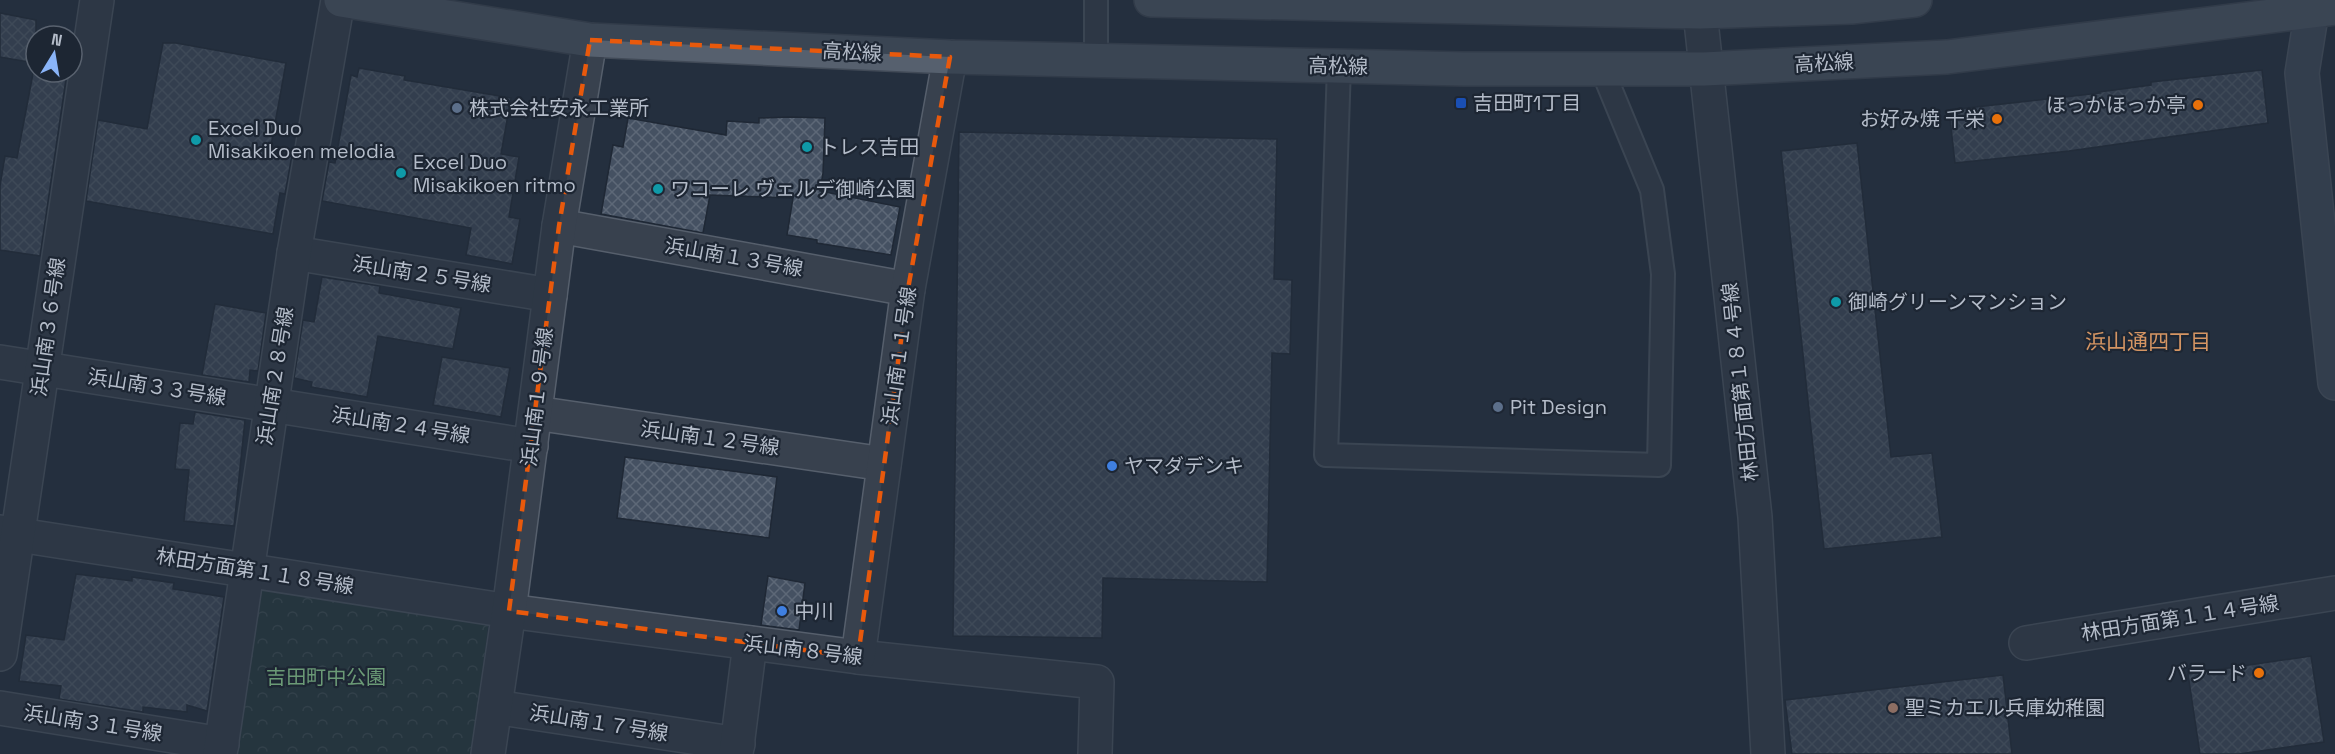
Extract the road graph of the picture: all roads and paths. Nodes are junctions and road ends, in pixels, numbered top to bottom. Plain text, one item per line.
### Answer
1 (97, 0) edge
2 (339, 0) edge
3 (1096, 0) edge
4 (1151, 0) edge
5 (1915, 0) edge
6 (1223, 1) edge
7 (1699, 6) edge
8 (2320, 6) edge
9 (590, 40) junction
10 (950, 57) junction
11 (1096, 60) junction
12 (1339, 66) junction
13 (1602, 69) junction
14 (1704, 69) junction
15 (559, 226) junction
16 (294, 253) junction
17 (908, 289) junction
18 (550, 295) junction
19 (0, 362) edge
20 (42, 369) junction
21 (2335, 383) edge
22 (271, 405) junction
23 (535, 413) junction
24 (531, 446) junction
25 (884, 464) junction
26 (9, 533) edge
27 (247, 569) junction
28 (2335, 593) edge
29 (509, 611) junction
30 (750, 643) junction
31 (2026, 643) dead end
32 (0, 654) edge
33 (858, 657) junction
34 (495, 707) junction
35 (0, 708) edge
36 (221, 749) edge
37 (737, 749) edge
38 (488, 754) edge
39 (1095, 754) edge
40 (1768, 754) edge

1 - 20 street, 浜山南３６号線
2 - 9 main road, 高松線
2 - 16 street, 浜山南２８号線
3 - 11 lane
4 - 6 main road
5 - 7 main road
6 - 7 main road
7 - 14 street, 林田方面第１８４号線
8 - 14 main road, 高松線
8 - 21 street
9 - 10 main road, 高松線
9 - 15 street, 浜山南１９号線
10 - 11 main road, 高松線
10 - 17 street, 浜山南１１号線
11 - 12 main road, 高松線
12 - 13 main road, 高松線
12 - 13 lane
13 - 14 main road, 高松線
14 - 40 street, 林田方面第１８４号線
15 - 17 street, 浜山南１３号線
15 - 18 street, 浜山南１９号線
16 - 18 street, 浜山南２５号線
16 - 22 street, 浜山南２８号線
17 - 25 street, 浜山南１１号線
18 - 23 street, 浜山南１９号線
19 - 20 street, 浜山南３３号線
20 - 22 street, 浜山南３３号線
20 - 26 street, 浜山南３６号線
22 - 24 street, 浜山南２４号線
22 - 27 street, 浜山南２８号線
23 - 24 street, 浜山南１９号線
23 - 25 street, 浜山南１２号線
24 - 29 street, 浜山南１９号線
25 - 33 street, 浜山南１１号線
26 - 27 street, 林田方面第１１８号線
26 - 32 street, 浜山南３６号線
27 - 29 street, 林田方面第１１８号線
27 - 36 street, 浜山南２８号線
28 - 31 street, 林田方面第１１４号線
29 - 30 street, 浜山南８号線
29 - 34 street, 浜山南１９号線
30 - 33 street, 浜山南８号線
30 - 37 street
33 - 39 street, 浜山南８号線
34 - 37 street, 浜山南１７号線
34 - 38 street, 浜山南１９号線
35 - 36 street, 浜山南３１号線

